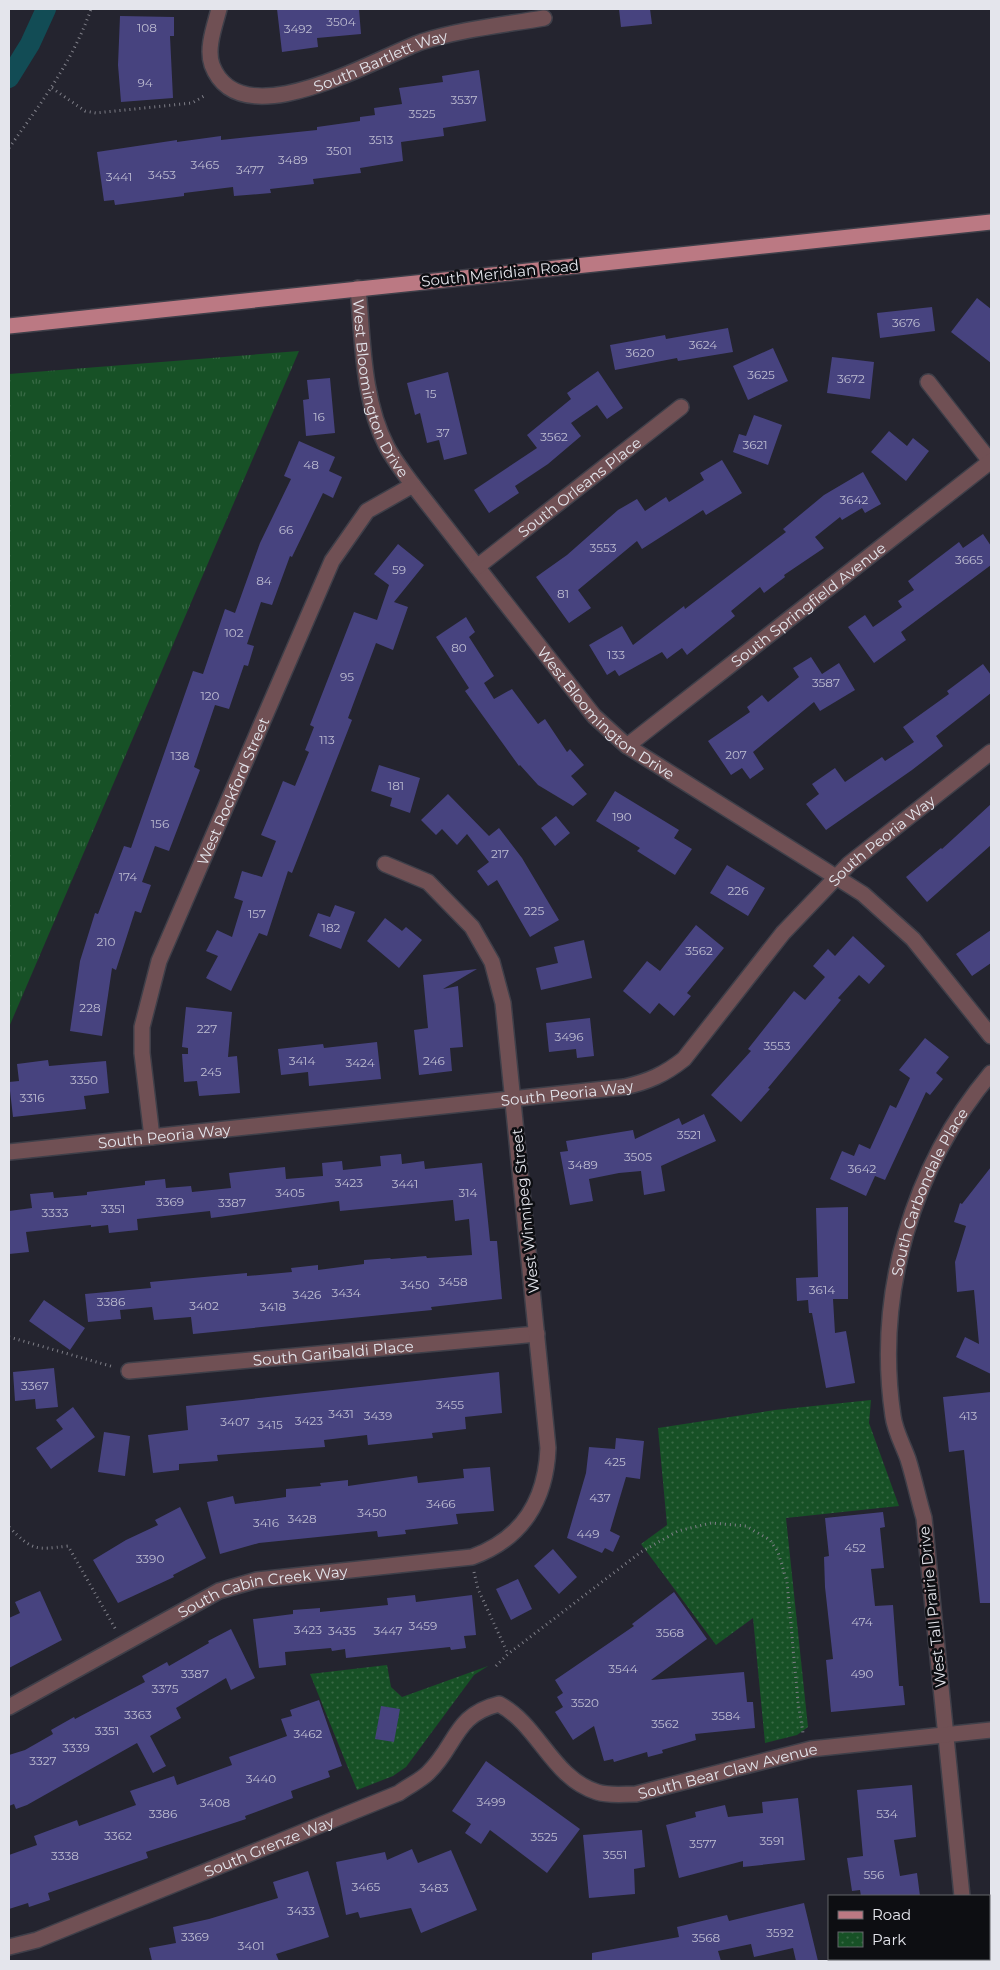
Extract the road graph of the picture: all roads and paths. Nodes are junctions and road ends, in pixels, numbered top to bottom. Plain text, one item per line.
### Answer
1 (91, 9) edge
2 (219, 9) edge
3 (544, 18) dead end
4 (52, 88) junction
5 (204, 96) dead end
6 (9, 148) edge
7 (991, 222) edge
8 (358, 288) junction
9 (9, 326) edge
10 (928, 382) dead end
11 (680, 407) dead end
12 (991, 461) edge
13 (412, 485) junction
14 (477, 567) junction
15 (627, 746) junction
16 (991, 752) edge
17 (385, 864) dead end
18 (836, 879) junction
19 (991, 1036) edge
20 (991, 1073) edge
21 (513, 1099) junction
22 (152, 1137) junction
23 (9, 1152) edge
24 (891, 1321) joint
25 (537, 1334) junction
26 (9, 1337) edge
27 (129, 1371) joint
28 (527, 1516) joint
29 (9, 1527) edge
30 (472, 1557) junction
31 (124, 1644) junction
32 (508, 1654) junction
33 (496, 1666) dead end
34 (499, 1704) joint
35 (9, 1707) edge
36 (991, 1730) edge
37 (803, 1733) dead end
38 (945, 1735) junction
39 (962, 1895) edge
40 (9, 1947) edge

1 - 4 path
2 - 3 street, South Bartlett Way
4 - 5 path
4 - 6 path
7 - 8 main road, South Meridian Road
8 - 9 main road, South Meridian Road
8 - 13 street, West Bloomington Drive
10 - 12 street, South Springfield Avenue
11 - 14 street, South Orleans Place
12 - 15 street, South Springfield Avenue
13 - 14 street, West Bloomington Drive
13 - 22 street, West Rockford Street
14 - 15 street, West Bloomington Drive
15 - 18 street, West Bloomington Drive
16 - 18 street, South Peoria Way
17 - 21 street, West Winnipeg Street
18 - 19 street, West Bloomington Drive
18 - 21 street, South Peoria Way
20 - 24 street, South Carbondale Place
21 - 22 street, South Peoria Way
21 - 25 street, West Winnipeg Street
22 - 23 street, South Peoria Way
24 - 38 street, West Tall Prairie Drive
25 - 27 street, South Garibaldi Place
25 - 28 street, West Winnipeg Street
26 - 27 path
28 - 30 street, South Cabin Creek Way
29 - 31 path
30 - 31 street, South Cabin Creek Way
30 - 32 path
31 - 35 street, South Cabin Creek Way
32 - 33 path
32 - 37 path
34 - 38 street, South Bear Claw Avenue
34 - 40 street, South Grenze Way
36 - 38 street, South Bear Claw Avenue
38 - 39 street, West Tall Prairie Drive

